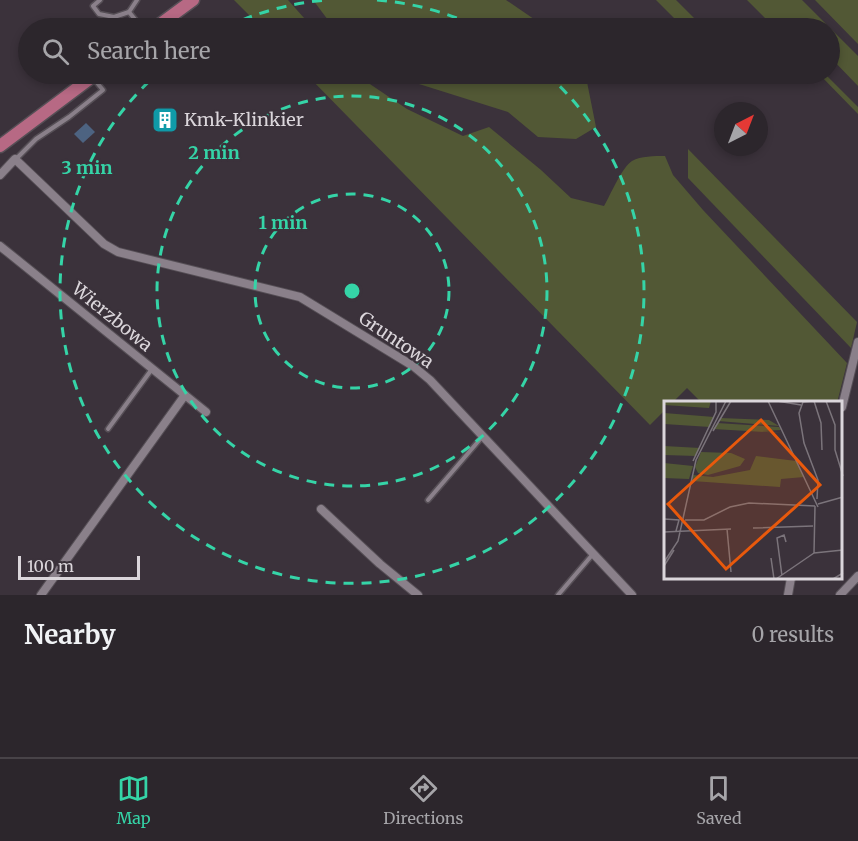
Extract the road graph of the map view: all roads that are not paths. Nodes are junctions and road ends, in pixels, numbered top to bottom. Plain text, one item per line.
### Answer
1 (100, 0) edge
2 (137, 0) edge
3 (193, 0) edge
4 (129, 12) junction
5 (134, 18) edge
6 (169, 18) edge
7 (82, 84) edge
8 (100, 84) edge
9 (0, 146) edge
10 (15, 159) junction
11 (0, 175) edge
12 (0, 246) edge
13 (858, 342) edge
14 (152, 368) junction
15 (184, 395) junction
16 (843, 403) edge
17 (206, 412) dead end
18 (108, 429) dead end
19 (482, 436) junction
20 (428, 500) dead end
21 (321, 508) dead end
22 (593, 554) junction
23 (858, 576) edge
24 (791, 580) edge
25 (41, 595) edge
26 (418, 595) edge
27 (558, 595) edge
28 (632, 595) edge
29 (788, 595) edge
30 (840, 595) edge

1 - 4 lane
2 - 4 lane
3 - 6 main road
4 - 5 lane
7 - 9 main road
8 - 10 lane
10 - 11 street
10 - 19 street, Gruntowa
12 - 14 street, Wierzbowa
13 - 16 street
14 - 15 street, Wierzbowa
14 - 18 lane
15 - 17 street, Wierzbowa
15 - 25 street
19 - 20 lane
19 - 22 street, Gruntowa
21 - 26 street
22 - 27 lane
22 - 28 street, Gruntowa
23 - 30 street
24 - 29 street

